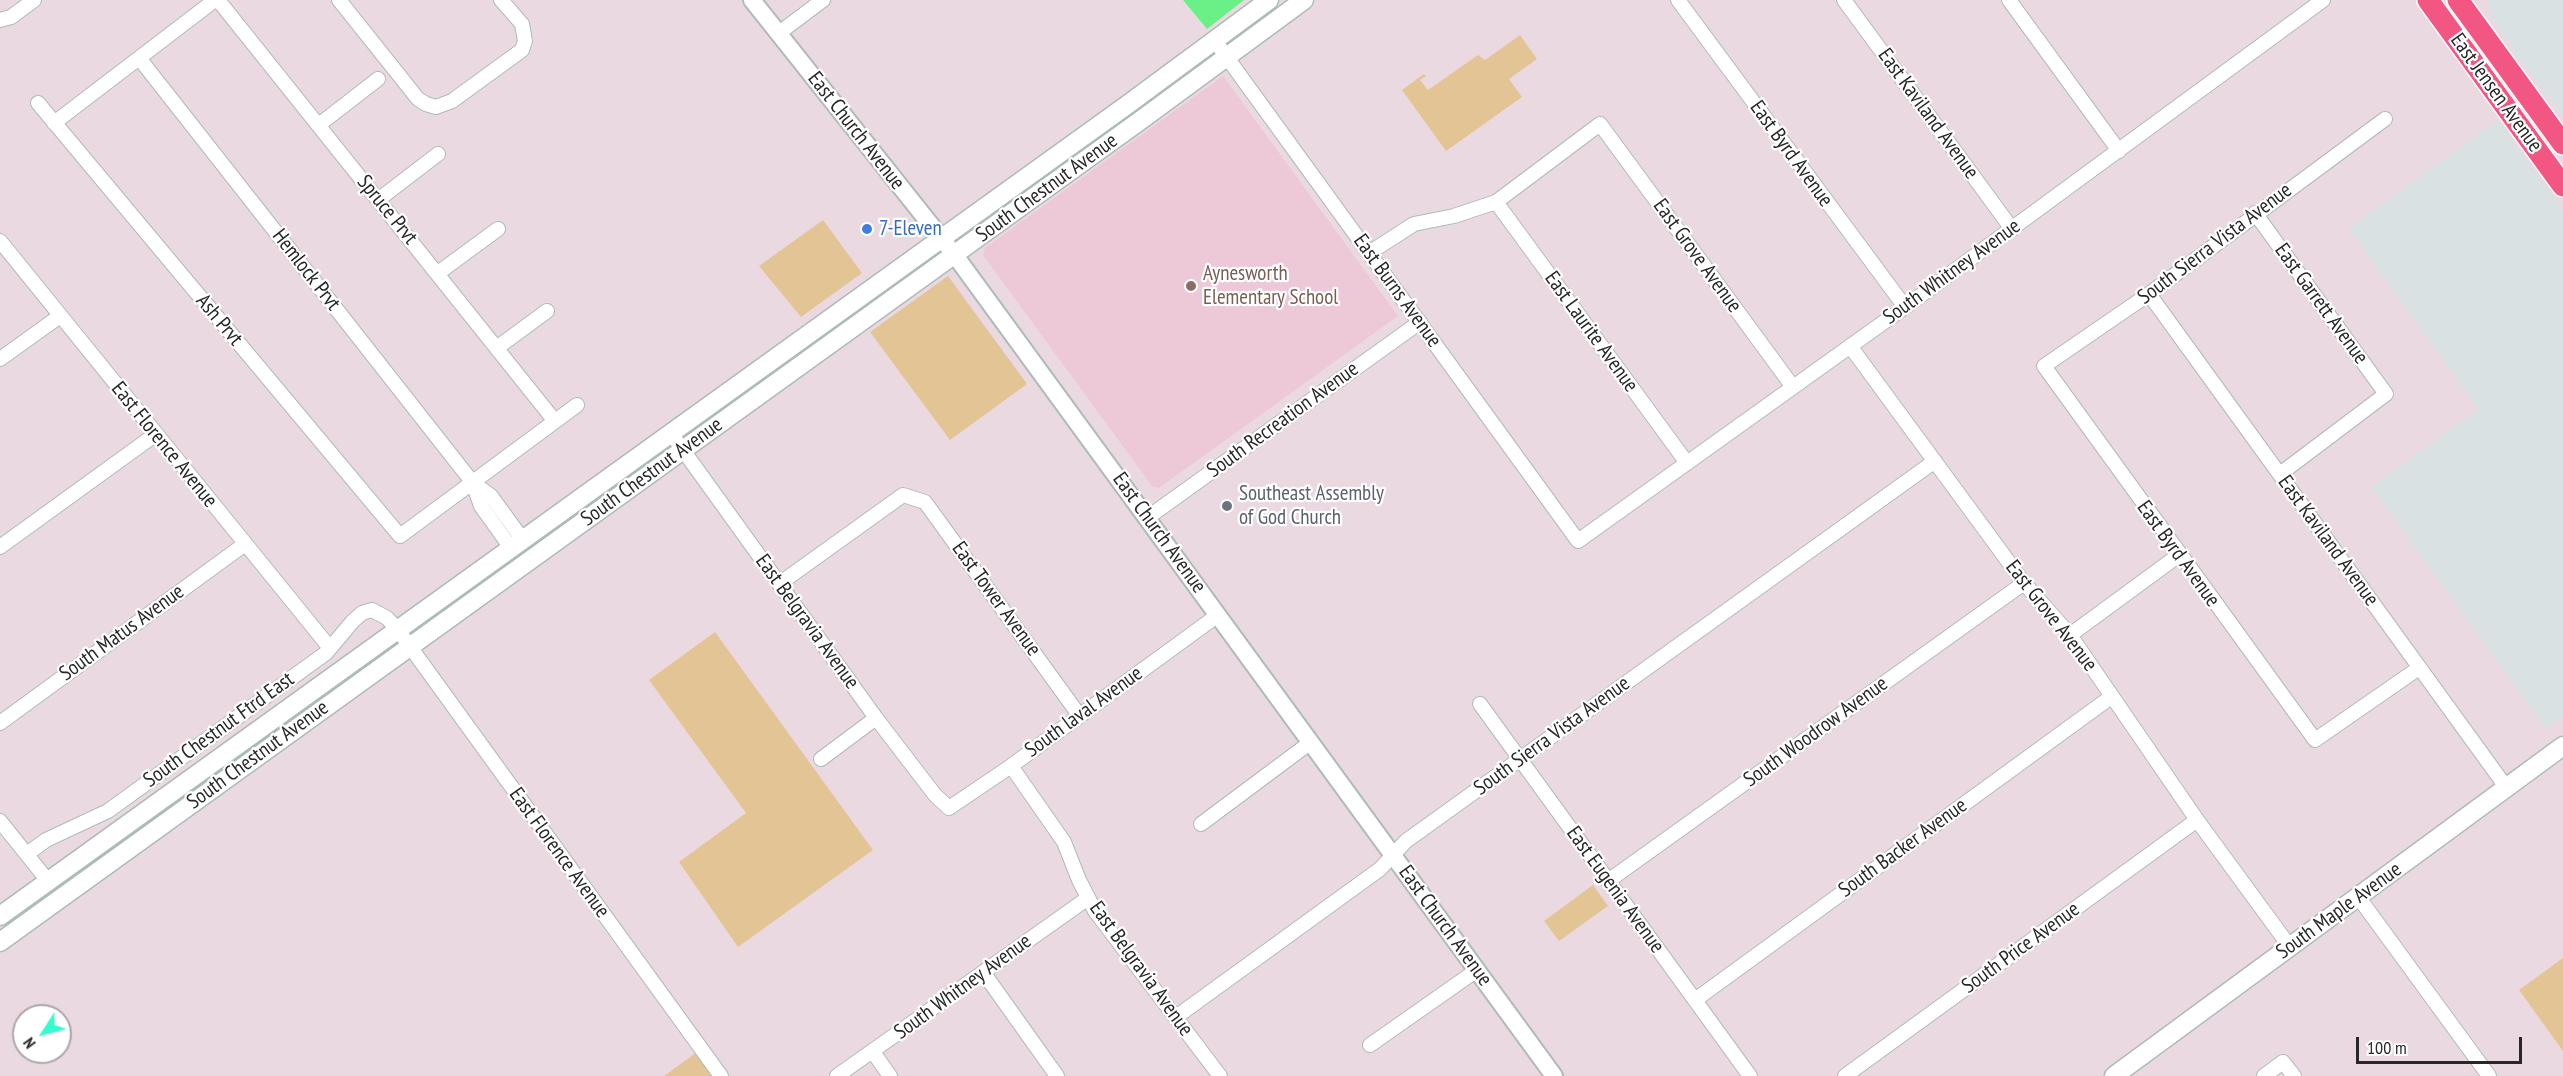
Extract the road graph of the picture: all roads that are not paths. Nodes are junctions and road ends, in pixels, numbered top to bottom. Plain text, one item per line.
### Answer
1 (34, 0) edge
2 (217, 0) edge
3 (339, 0) edge
4 (501, 0) edge
5 (752, 0) edge
6 (824, 0) edge
7 (1269, 0) edge
8 (1304, 0) edge
9 (1678, 0) edge
10 (1844, 0) edge
11 (2009, 0) edge
12 (2428, 0) edge
13 (2458, 0) edge
14 (2324, 1) edge
15 (0, 20) edge
16 (778, 33) junction
17 (1215, 41) junction
18 (139, 57) junction
19 (1227, 57) junction
20 (378, 79) dead end
21 (38, 104) dead end
22 (2385, 119) dead end
23 (54, 123) junction
24 (320, 124) junction
25 (2563, 144) edge
26 (2119, 151) junction
27 (438, 154) dead end
28 (2563, 186) edge
29 (378, 200) junction
30 (1496, 202) junction
31 (2256, 213) junction
32 (498, 229) dead end
33 (2012, 229) junction
34 (941, 239) junction
35 (0, 241) edge
36 (1369, 252) junction
37 (954, 254) junction
38 (438, 273) junction
39 (2149, 294) junction
40 (1905, 307) junction
41 (547, 311) dead end
42 (60, 316) junction
43 (1419, 322) junction
44 (498, 346) junction
45 (1850, 346) junction
46 (0, 359) edge
47 (2044, 366) joint
48 (1793, 387) junction
49 (577, 405) dead end
50 (554, 420) junction
51 (670, 432) junction
52 (156, 434) junction
53 (683, 450) junction
54 (1935, 461) junction
55 (1686, 463) junction
56 (2280, 474) junction
57 (473, 483) junction
58 (1147, 518) junction
59 (1578, 541) joint
60 (245, 544) junction
61 (517, 544) junction
62 (0, 548) edge
63 (2179, 555) junction
64 (2024, 583) junction
65 (779, 584) junction
66 (1218, 615) junction
67 (398, 630) junction
68 (2070, 635) junction
69 (410, 646) junction
70 (330, 648) junction
71 (2419, 668) junction
72 (2111, 697) junction
73 (1480, 704) dead end
74 (1079, 715) junction
75 (876, 718) junction
76 (0, 723) edge
77 (1311, 742) junction
78 (2563, 747) edge
79 (822, 759) dead end
80 (1520, 759) junction
81 (1011, 766) junction
82 (2506, 787) junction
83 (949, 808) joint
84 (2197, 820) junction
85 (0, 821) edge
86 (1201, 824) dead end
87 (27, 854) junction
88 (1393, 855) junction
89 (48, 881) junction
90 (1608, 881) junction
91 (2359, 897) junction
92 (1088, 898) junction
93 (0, 916) edge
94 (0, 929) edge
95 (0, 942) edge
96 (2290, 947) junction
97 (1477, 970) junction
98 (982, 972) junction
99 (1695, 1000) junction
100 (1176, 1017) junction
101 (1370, 1045) dead end
102 (873, 1052) junction
103 (721, 1076) edge
104 (837, 1076) edge
105 (890, 1076) edge
106 (1057, 1076) edge
107 (1220, 1076) edge
108 (1554, 1076) edge
109 (1750, 1076) edge
110 (1845, 1076) edge
111 (2114, 1076) edge
112 (2264, 1076) edge
113 (2294, 1076) edge
114 (2489, 1076) edge

1 - 15 street
2 - 18 street
2 - 24 street, Spruce Prvt
3 - 4 street
5 - 16 street, East Church Avenue
6 - 16 street
7 - 17 main road, South Chestnut Avenue
8 - 19 main road, South Chestnut Avenue
9 - 40 street, East Byrd Avenue
10 - 33 street, East Kaviland Avenue
11 - 26 street
12 - 28 main road, East Jensen Avenue
13 - 25 main road, East Jensen Avenue
14 - 26 street, South Whitney Avenue
16 - 34 street, East Church Avenue
17 - 19 street, East Burns Avenue
17 - 34 main road, South Chestnut Avenue
18 - 23 street
18 - 57 street, Hemlock Prvt
19 - 36 street, East Burns Avenue
19 - 37 main road, South Chestnut Avenue
20 - 24 street
21 - 23 street, Ash Prvt
22 - 31 street, South Sierra Vista Avenue
23 - 57 street, Ash Prvt
24 - 29 street, Spruce Prvt
26 - 33 street, South Whitney Avenue
27 - 29 street
29 - 38 street, Spruce Prvt
30 - 36 street
30 - 48 street, East Grove Avenue
30 - 55 street, East Laurite Avenue
31 - 39 street, South Sierra Vista Avenue
31 - 56 street, East Garrett Avenue
32 - 38 street
33 - 40 street, South Whitney Avenue
34 - 37 street, East Church Avenue
34 - 51 main road, South Chestnut Avenue
35 - 42 street, East Florence Avenue
36 - 43 street, East Burns Avenue
37 - 53 main road, South Chestnut Avenue
37 - 58 street, East Church Avenue
38 - 44 street, Spruce Prvt
39 - 47 street, South Sierra Vista Avenue
39 - 56 street, East Kaviland Avenue
40 - 45 street, South Whitney Avenue
41 - 44 street
42 - 46 street
42 - 52 street, East Florence Avenue
43 - 58 street, South Recreation Avenue
43 - 59 street, East Burns Avenue
44 - 50 street, Spruce Prvt
45 - 48 street, South Whitney Avenue
45 - 54 street, East Grove Avenue
47 - 63 street, East Byrd Avenue
48 - 55 street, South Whitney Avenue
49 - 50 street
50 - 57 street
51 - 53 street, East Belgravia Avenue
51 - 61 main road, South Chestnut Avenue
52 - 60 street, East Florence Avenue
52 - 62 street
53 - 65 street, East Belgravia Avenue
53 - 69 main road, South Chestnut Avenue
54 - 64 street, East Grove Avenue
54 - 80 street, South Sierra Vista Avenue
55 - 59 street, South Whitney Avenue
56 - 71 street, East Kaviland Avenue
57 - 61 street, Hemlock Prvt
58 - 66 street, East Church Avenue
60 - 70 street, East Florence Avenue
60 - 76 street, South Matus Avenue
61 - 67 main road, South Chestnut Avenue
63 - 68 street
63 - 71 street, East Byrd Avenue
64 - 68 street, East Grove Avenue
64 - 90 street, South Woodrow Avenue
65 - 74 street, East Tower Avenue
65 - 75 street, East Belgravia Avenue
66 - 74 street, South laval Avenue
66 - 77 street, East Church Avenue
67 - 69 street, East Florence Avenue
67 - 70 street, South Chestnut Ftrd East
67 - 89 main road, South Chestnut Avenue
68 - 72 street, East Grove Avenue
69 - 95 main road, South Chestnut Avenue
69 - 103 street, East Florence Avenue
70 - 87 street, South Chestnut Ftrd East
71 - 82 street, East Kaviland Avenue
72 - 84 street, East Grove Avenue
72 - 99 street, South Backer Avenue
73 - 80 street, East Eugenia Avenue
74 - 81 street, South laval Avenue
75 - 79 street
75 - 83 street, East Belgravia Avenue
77 - 86 street
77 - 88 street, East Church Avenue
78 - 82 main road, South Maple Avenue
80 - 88 street, South Sierra Vista Avenue
80 - 90 street, East Eugenia Avenue
81 - 83 street, South laval Avenue
81 - 92 street, East Belgravia Avenue
82 - 91 main road, South Maple Avenue
84 - 96 street, East Grove Avenue
84 - 110 street, South Price Avenue
85 - 87 street
87 - 89 street
88 - 97 street, East Church Avenue
88 - 100 street, South Sierra Vista Avenue
89 - 93 main road, South Chestnut Avenue
89 - 94 main road
90 - 99 street, East Eugenia Avenue
91 - 96 main road, South Maple Avenue
91 - 114 street
92 - 98 street, South Whitney Avenue
92 - 100 street, East Belgravia Avenue
96 - 111 main road, South Maple Avenue
97 - 101 street
97 - 108 street, East Church Avenue
98 - 102 street, South Whitney Avenue
98 - 106 street
99 - 109 street, East Eugenia Avenue
100 - 107 street, East Belgravia Avenue
102 - 104 street, South Whitney Avenue
102 - 105 street
112 - 113 street

